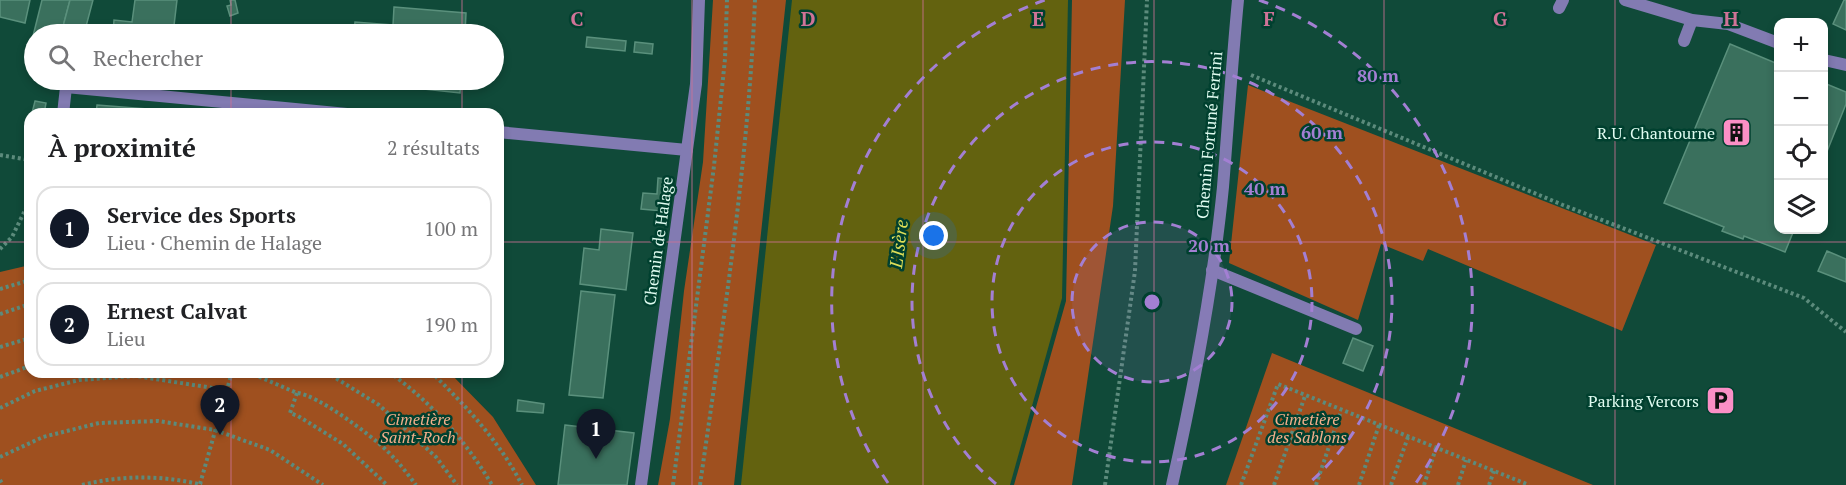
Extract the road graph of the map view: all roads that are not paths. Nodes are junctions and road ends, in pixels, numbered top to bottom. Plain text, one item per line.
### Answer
1 (699, 0) edge
2 (1239, 0) edge
3 (1625, 0) edge
4 (1692, 20) junction
5 (1684, 41) dead end
6 (1774, 42) edge
7 (1828, 61) edge
8 (1846, 65) edge
9 (66, 90) edge
10 (95, 90) edge
11 (64, 108) edge
12 (267, 108) edge
13 (504, 133) edge
14 (687, 150) junction
15 (1212, 270) junction
16 (1356, 329) dead end
17 (641, 485) edge
18 (1172, 485) edge

1 - 14 street, Chemin de Halage
2 - 15 street, Chemin Fortuné Ferrini
3 - 4 street
4 - 5 street
4 - 6 street
7 - 8 street
9 - 11 street
10 - 12 street
13 - 14 street
14 - 17 street, Chemin de Halage
15 - 16 street
15 - 18 street, Chemin Fortuné Ferrini

